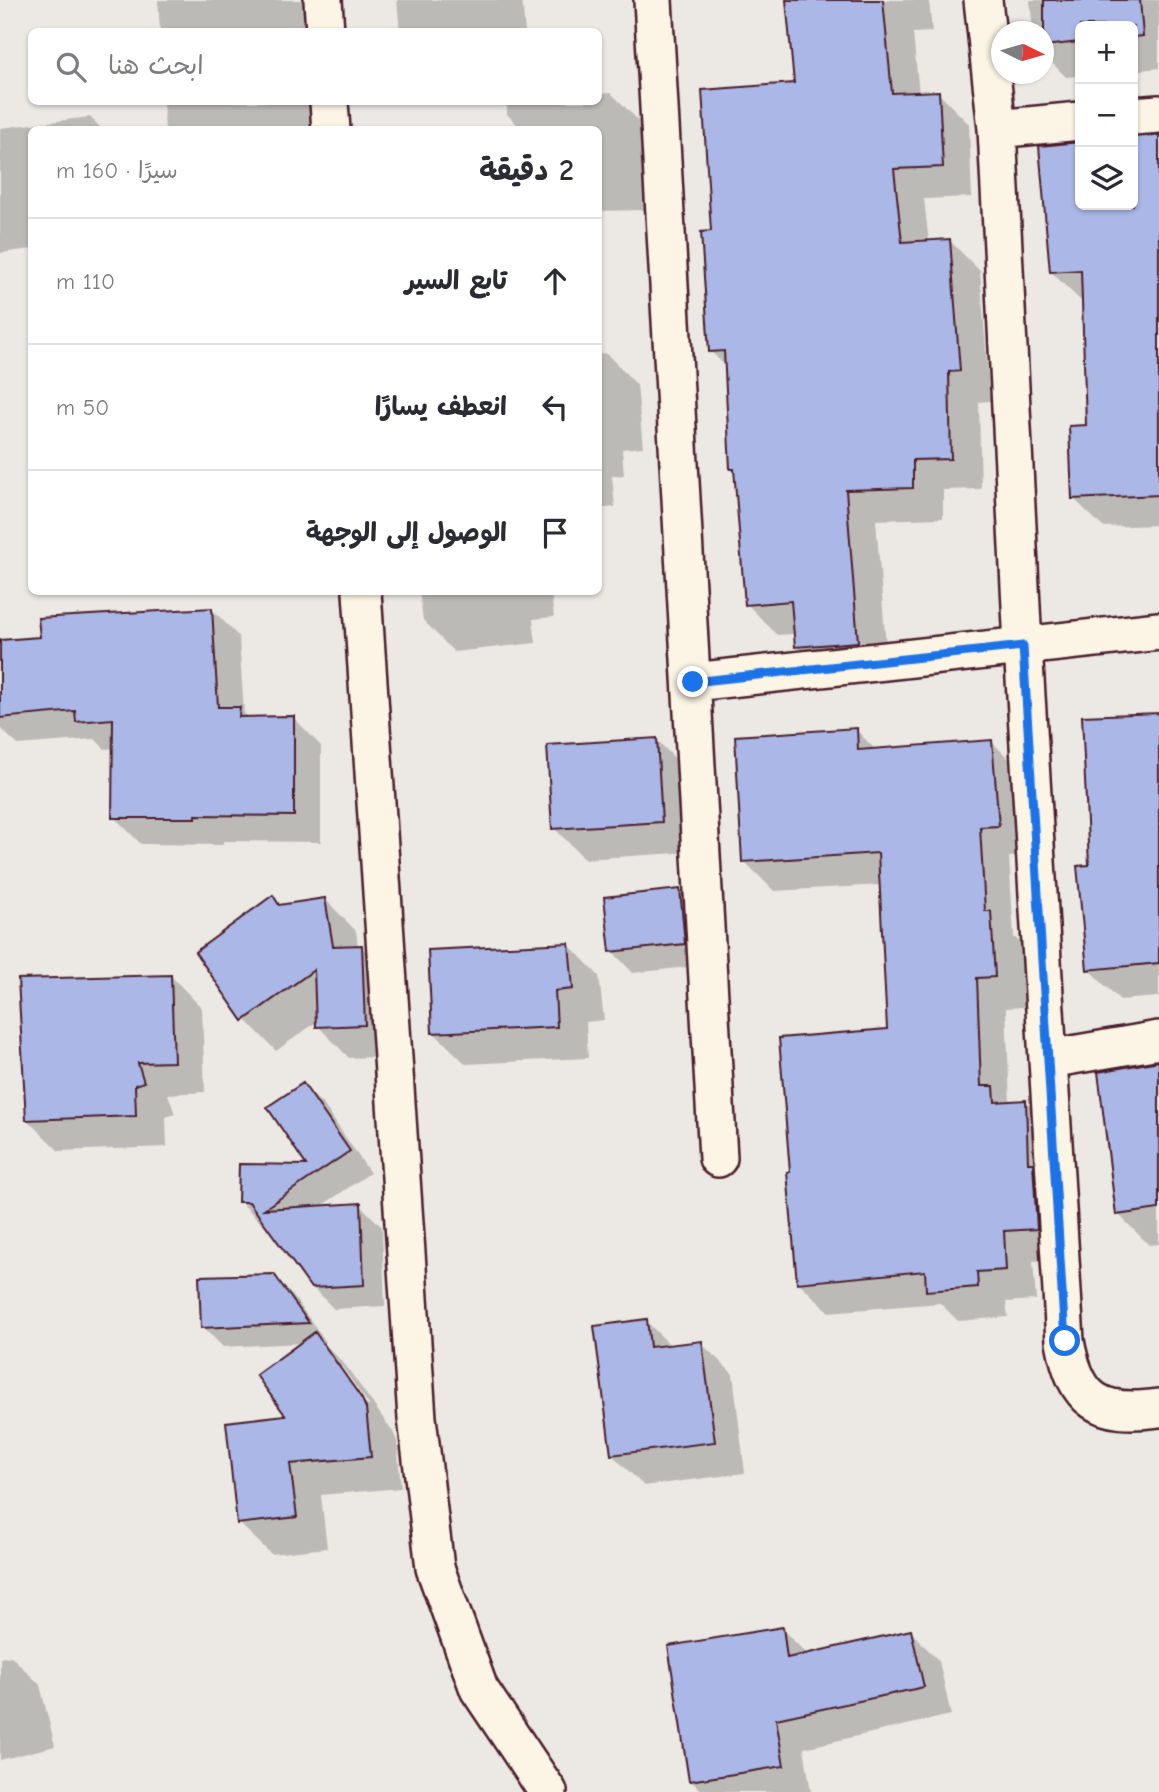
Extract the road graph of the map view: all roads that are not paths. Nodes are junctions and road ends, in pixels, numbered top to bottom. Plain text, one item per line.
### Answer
1 (323, 0) edge
2 (653, 0) edge
3 (984, 0) edge
4 (325, 28) edge
5 (329, 105) edge
6 (1159, 114) edge
7 (1138, 116) edge
8 (1075, 121) edge
9 (331, 126) edge
10 (997, 129) junction
11 (362, 595) edge
12 (1159, 631) edge
13 (1023, 646) junction
14 (693, 682) junction
15 (1159, 1040) edge
16 (1049, 1059) junction
17 (718, 1158) dead end
18 (1159, 1408) edge
19 (548, 1792) edge

1 - 4 street
2 - 14 street
3 - 10 street
5 - 9 street
6 - 7 street
8 - 10 street
10 - 13 street
11 - 19 street
12 - 13 street
13 - 14 street
13 - 16 street
14 - 17 street
15 - 16 street
16 - 18 street

